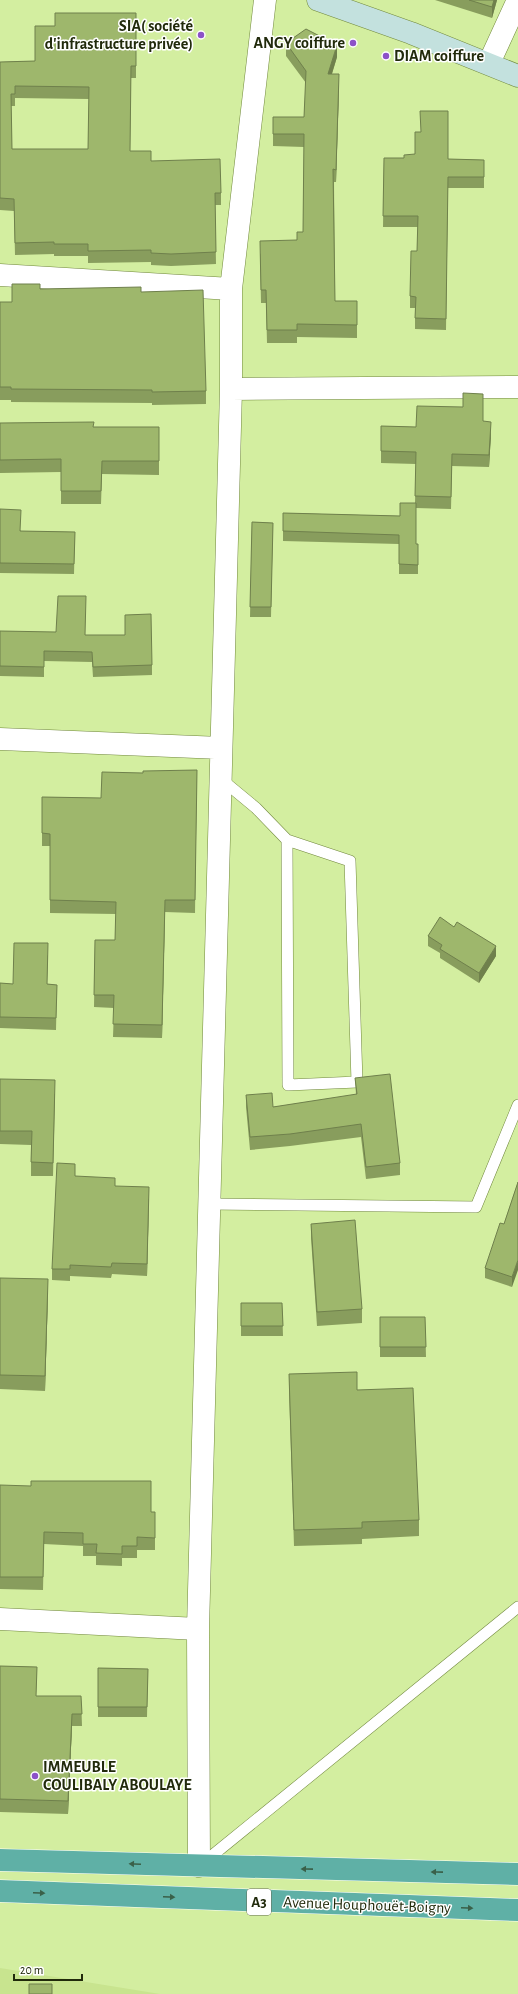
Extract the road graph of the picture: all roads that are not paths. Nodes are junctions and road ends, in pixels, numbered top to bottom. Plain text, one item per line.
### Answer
1 (265, 0) edge
2 (318, 0) edge
3 (518, 0) edge
4 (489, 63) junction
5 (518, 76) edge
6 (0, 275) edge
7 (231, 288) junction
8 (518, 387) edge
9 (231, 389) junction
10 (0, 739) edge
11 (221, 748) junction
12 (221, 778) junction
13 (287, 840) junction
14 (518, 1105) edge
15 (208, 1204) junction
16 (518, 1607) edge
17 (0, 1619) edge
18 (198, 1629) junction
19 (0, 1860) edge
20 (200, 1866) junction
21 (518, 1874) edge
22 (0, 1891) edge
23 (518, 1910) edge

1 - 7 street
2 - 4 main road
3 - 4 street
4 - 5 main road
6 - 7 street
7 - 9 street
8 - 9 street
9 - 11 street
10 - 11 street
11 - 12 street
12 - 13 lane
12 - 15 street
13 - 13 lane
14 - 15 lane
15 - 18 street
16 - 20 lane
17 - 18 street
18 - 20 street
20 -> 19 highway, A3
21 -> 20 highway, A3
22 -> 23 highway, Avenue Houphouët-Boigny / A3

